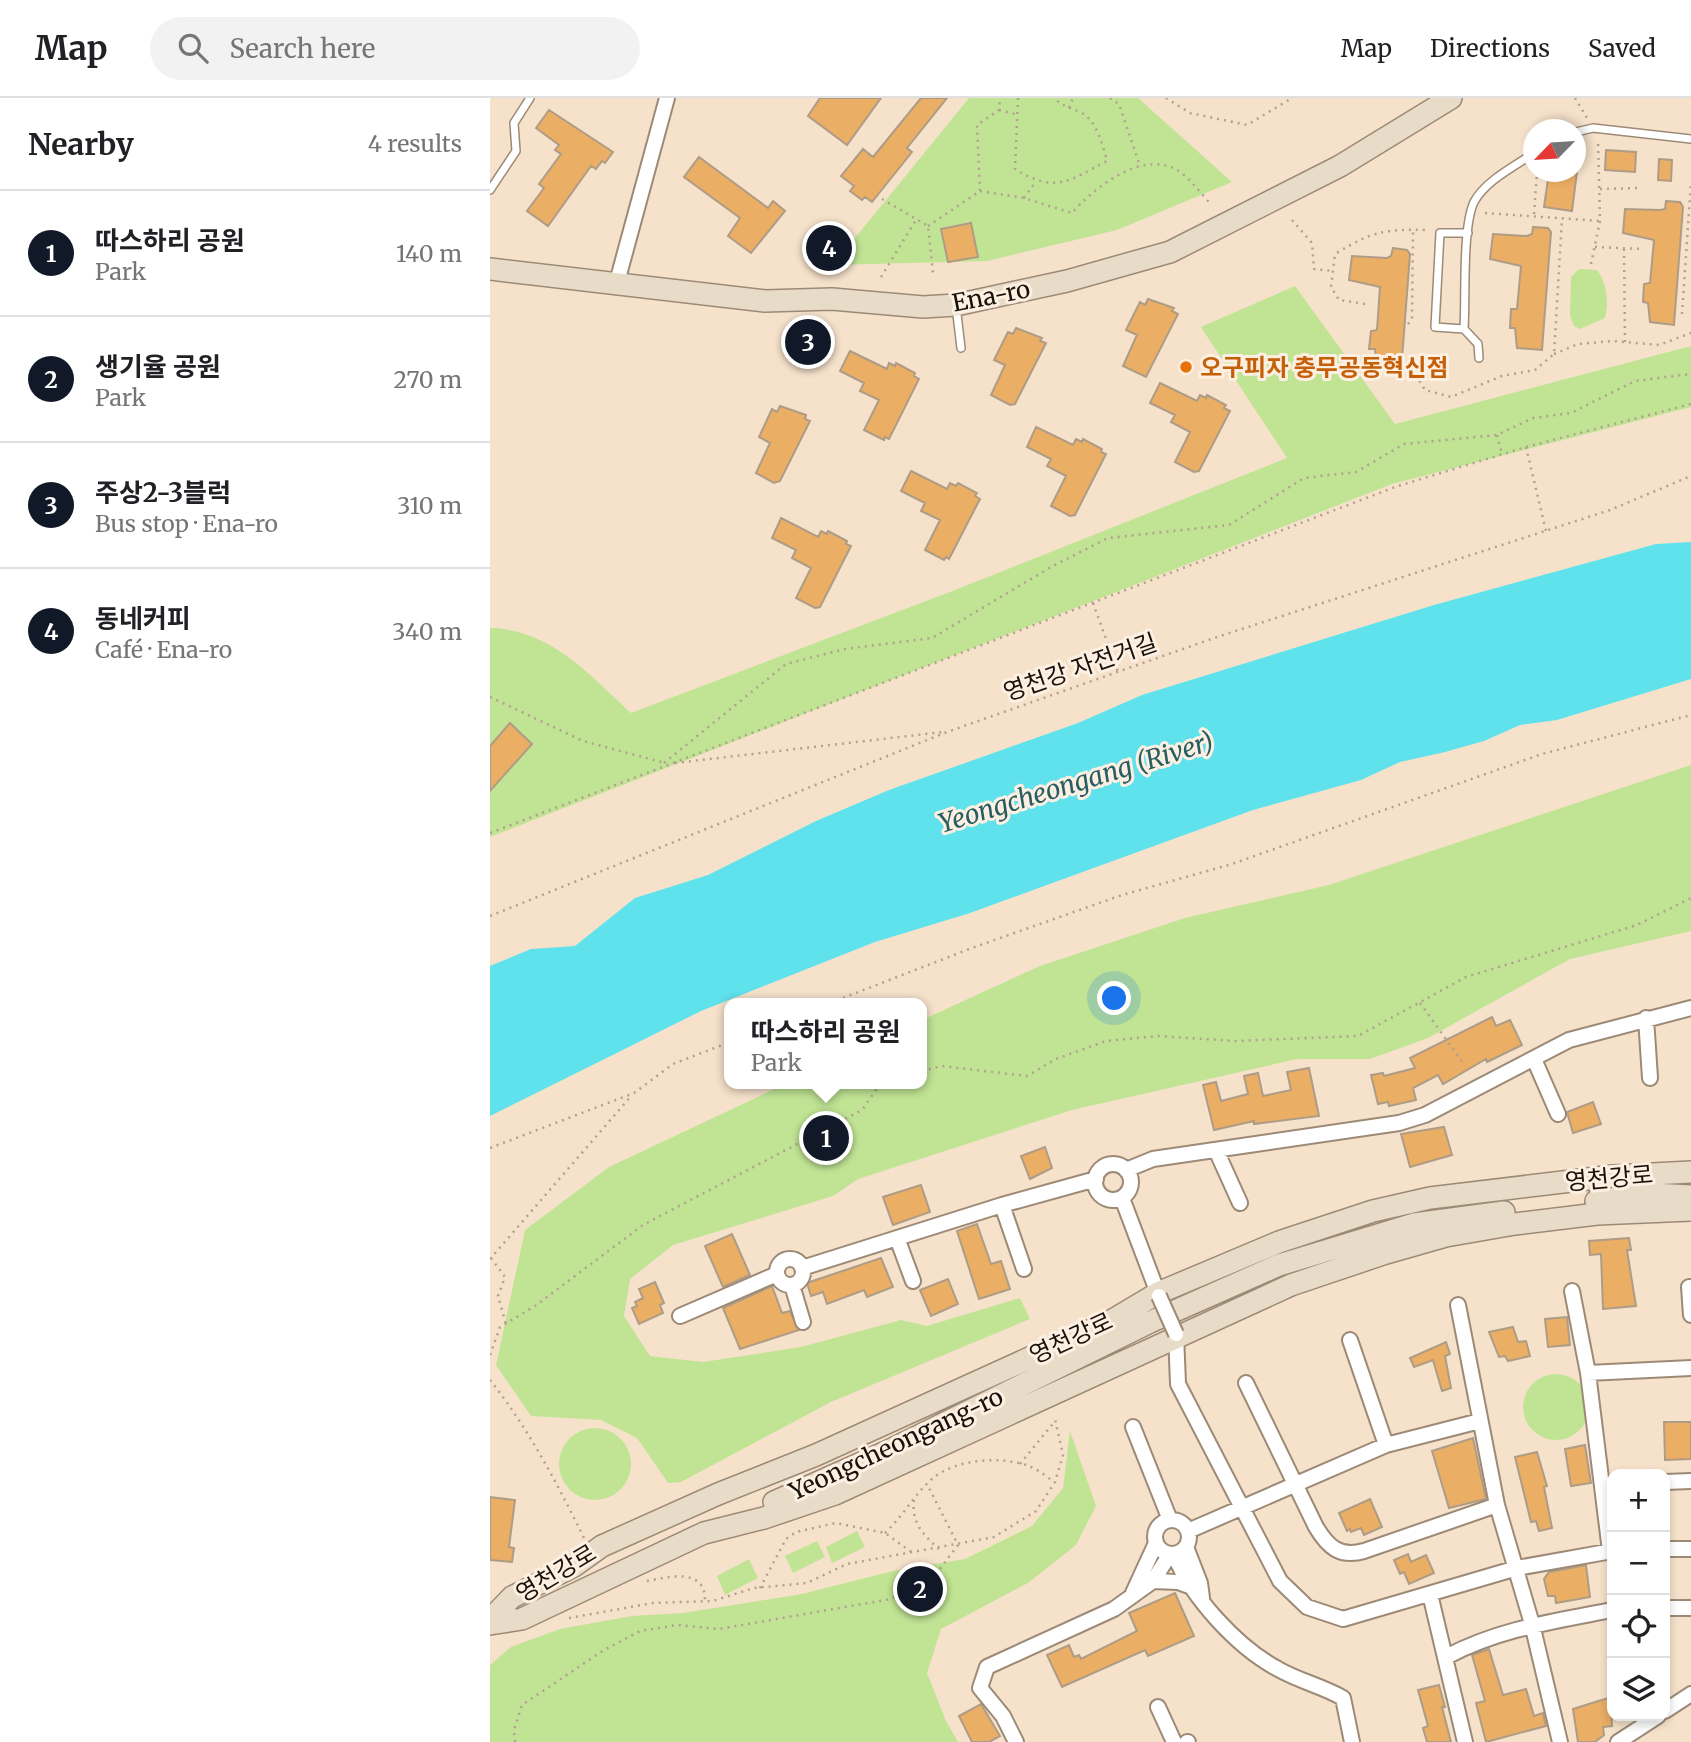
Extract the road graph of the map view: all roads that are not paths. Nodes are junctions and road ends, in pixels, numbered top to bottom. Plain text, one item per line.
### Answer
1 (530, 98) edge
2 (667, 98) edge
3 (1443, 100) edge
4 (1586, 130) edge
5 (1691, 139) edge
6 (1523, 161) edge
7 (490, 190) edge
8 (1468, 233) junction
9 (490, 269) edge
10 (617, 282) junction
11 (956, 305) junction
12 (1464, 329) junction
13 (961, 348) dead end
14 (1479, 358) dead end
15 (1691, 1008) edge
16 (1646, 1018) junction
17 (1534, 1059) junction
18 (1650, 1078) dead end
19 (1558, 1114) dead end
20 (1216, 1150) junction
21 (1126, 1170) junction
22 (1691, 1172) edge
23 (1096, 1179) junction
24 (1691, 1196) edge
25 (1122, 1198) junction
26 (1240, 1203) dead end
27 (1002, 1205) junction
28 (1691, 1210) edge
29 (897, 1238) junction
30 (802, 1268) junction
31 (1024, 1269) dead end
32 (777, 1274) junction
33 (913, 1281) dead end
34 (792, 1285) junction
35 (1689, 1287) edge
36 (1572, 1291) dead end
37 (1158, 1294) junction
38 (1458, 1305) dead end
39 (1691, 1315) edge
40 (680, 1316) dead end
41 (803, 1322) dead end
42 (1176, 1335) junction
43 (1349, 1340) dead end
44 (1691, 1368) edge
45 (1588, 1373) junction
46 (1245, 1383) dead end
47 (1480, 1421) junction
48 (1133, 1427) dead end
49 (1386, 1446) junction
50 (1607, 1478) edge
51 (1691, 1481) edge
52 (1670, 1482) edge
53 (1296, 1487) junction
54 (1497, 1505) junction
55 (1239, 1508) junction
56 (1170, 1520) junction
57 (1188, 1531) junction
58 (704, 1533) junction
59 (1156, 1544) junction
60 (1670, 1549) edge
61 (1691, 1549) edge
62 (1177, 1552) junction
63 (1607, 1552) edge
64 (1517, 1568) junction
65 (1153, 1581) junction
66 (1189, 1586) junction
67 (1133, 1593) junction
68 (1430, 1594) junction
69 (1202, 1598) junction
70 (1670, 1608) edge
71 (1691, 1608) edge
72 (1607, 1611) edge
73 (490, 1622) edge
74 (1532, 1624) junction
75 (1446, 1657) junction
76 (1691, 1694) edge
77 (1158, 1707) dead end
78 (1670, 1708) edge
79 (1650, 1721) edge
80 (1016, 1742) edge
81 (1174, 1742) edge
82 (1352, 1742) edge
83 (1465, 1742) edge
84 (1560, 1742) edge
85 (1618, 1742) edge

1 - 7 lane
2 - 10 street
3 - 11 street, Ena-ro
4 - 5 lane
6 - 8 lane
8 - 12 lane
8 - 12 lane
9 - 10 street, Ena-ro
10 - 11 street, Ena-ro
11 - 13 lane
12 - 14 lane
15 - 16 street
16 - 17 street
16 - 18 street
17 - 19 street
17 - 20 street
20 - 21 street
20 - 26 street
21 - 23 street
21 - 25 street
22 - 37 street, 영천강로
23 - 25 street
23 - 27 street
24 - 58 street, Yeongcheongang-ro
25 - 37 street
27 - 29 street
27 - 31 street
28 - 42 street, 영천강로
29 - 30 street
29 - 33 street
30 - 32 street
30 - 34 street
32 - 34 street
32 - 40 street
34 - 41 street
35 - 39 street
36 - 45 street
37 - 42 street, bridge
37 - 73 street, 영천강로
38 - 47 street
42 - 55 street
42 - 58 street, 영천강로
43 - 49 street
44 - 45 street
45 - 50 street
46 - 53 street
47 - 49 street
47 - 54 street
48 - 56 street
49 - 53 street
51 - 52 street
53 - 54 street
53 - 55 street
54 - 64 street
55 - 57 street
55 - 68 street
56 - 57 street
56 - 59 street
57 - 62 street
58 - 73 street, 영천강로
59 - 62 street
59 - 67 street
60 - 61 street
62 - 65 street
62 - 66 street
62 - 69 street
63 - 64 street
64 - 68 street
64 - 74 street
65 - 66 street
65 - 67 street
66 - 69 street
67 - 80 street
68 - 75 street
69 - 82 street
70 - 71 street
72 - 74 street
74 - 75 street
74 - 84 street
75 - 83 street
76 - 78 street
77 - 81 street
79 - 85 street

